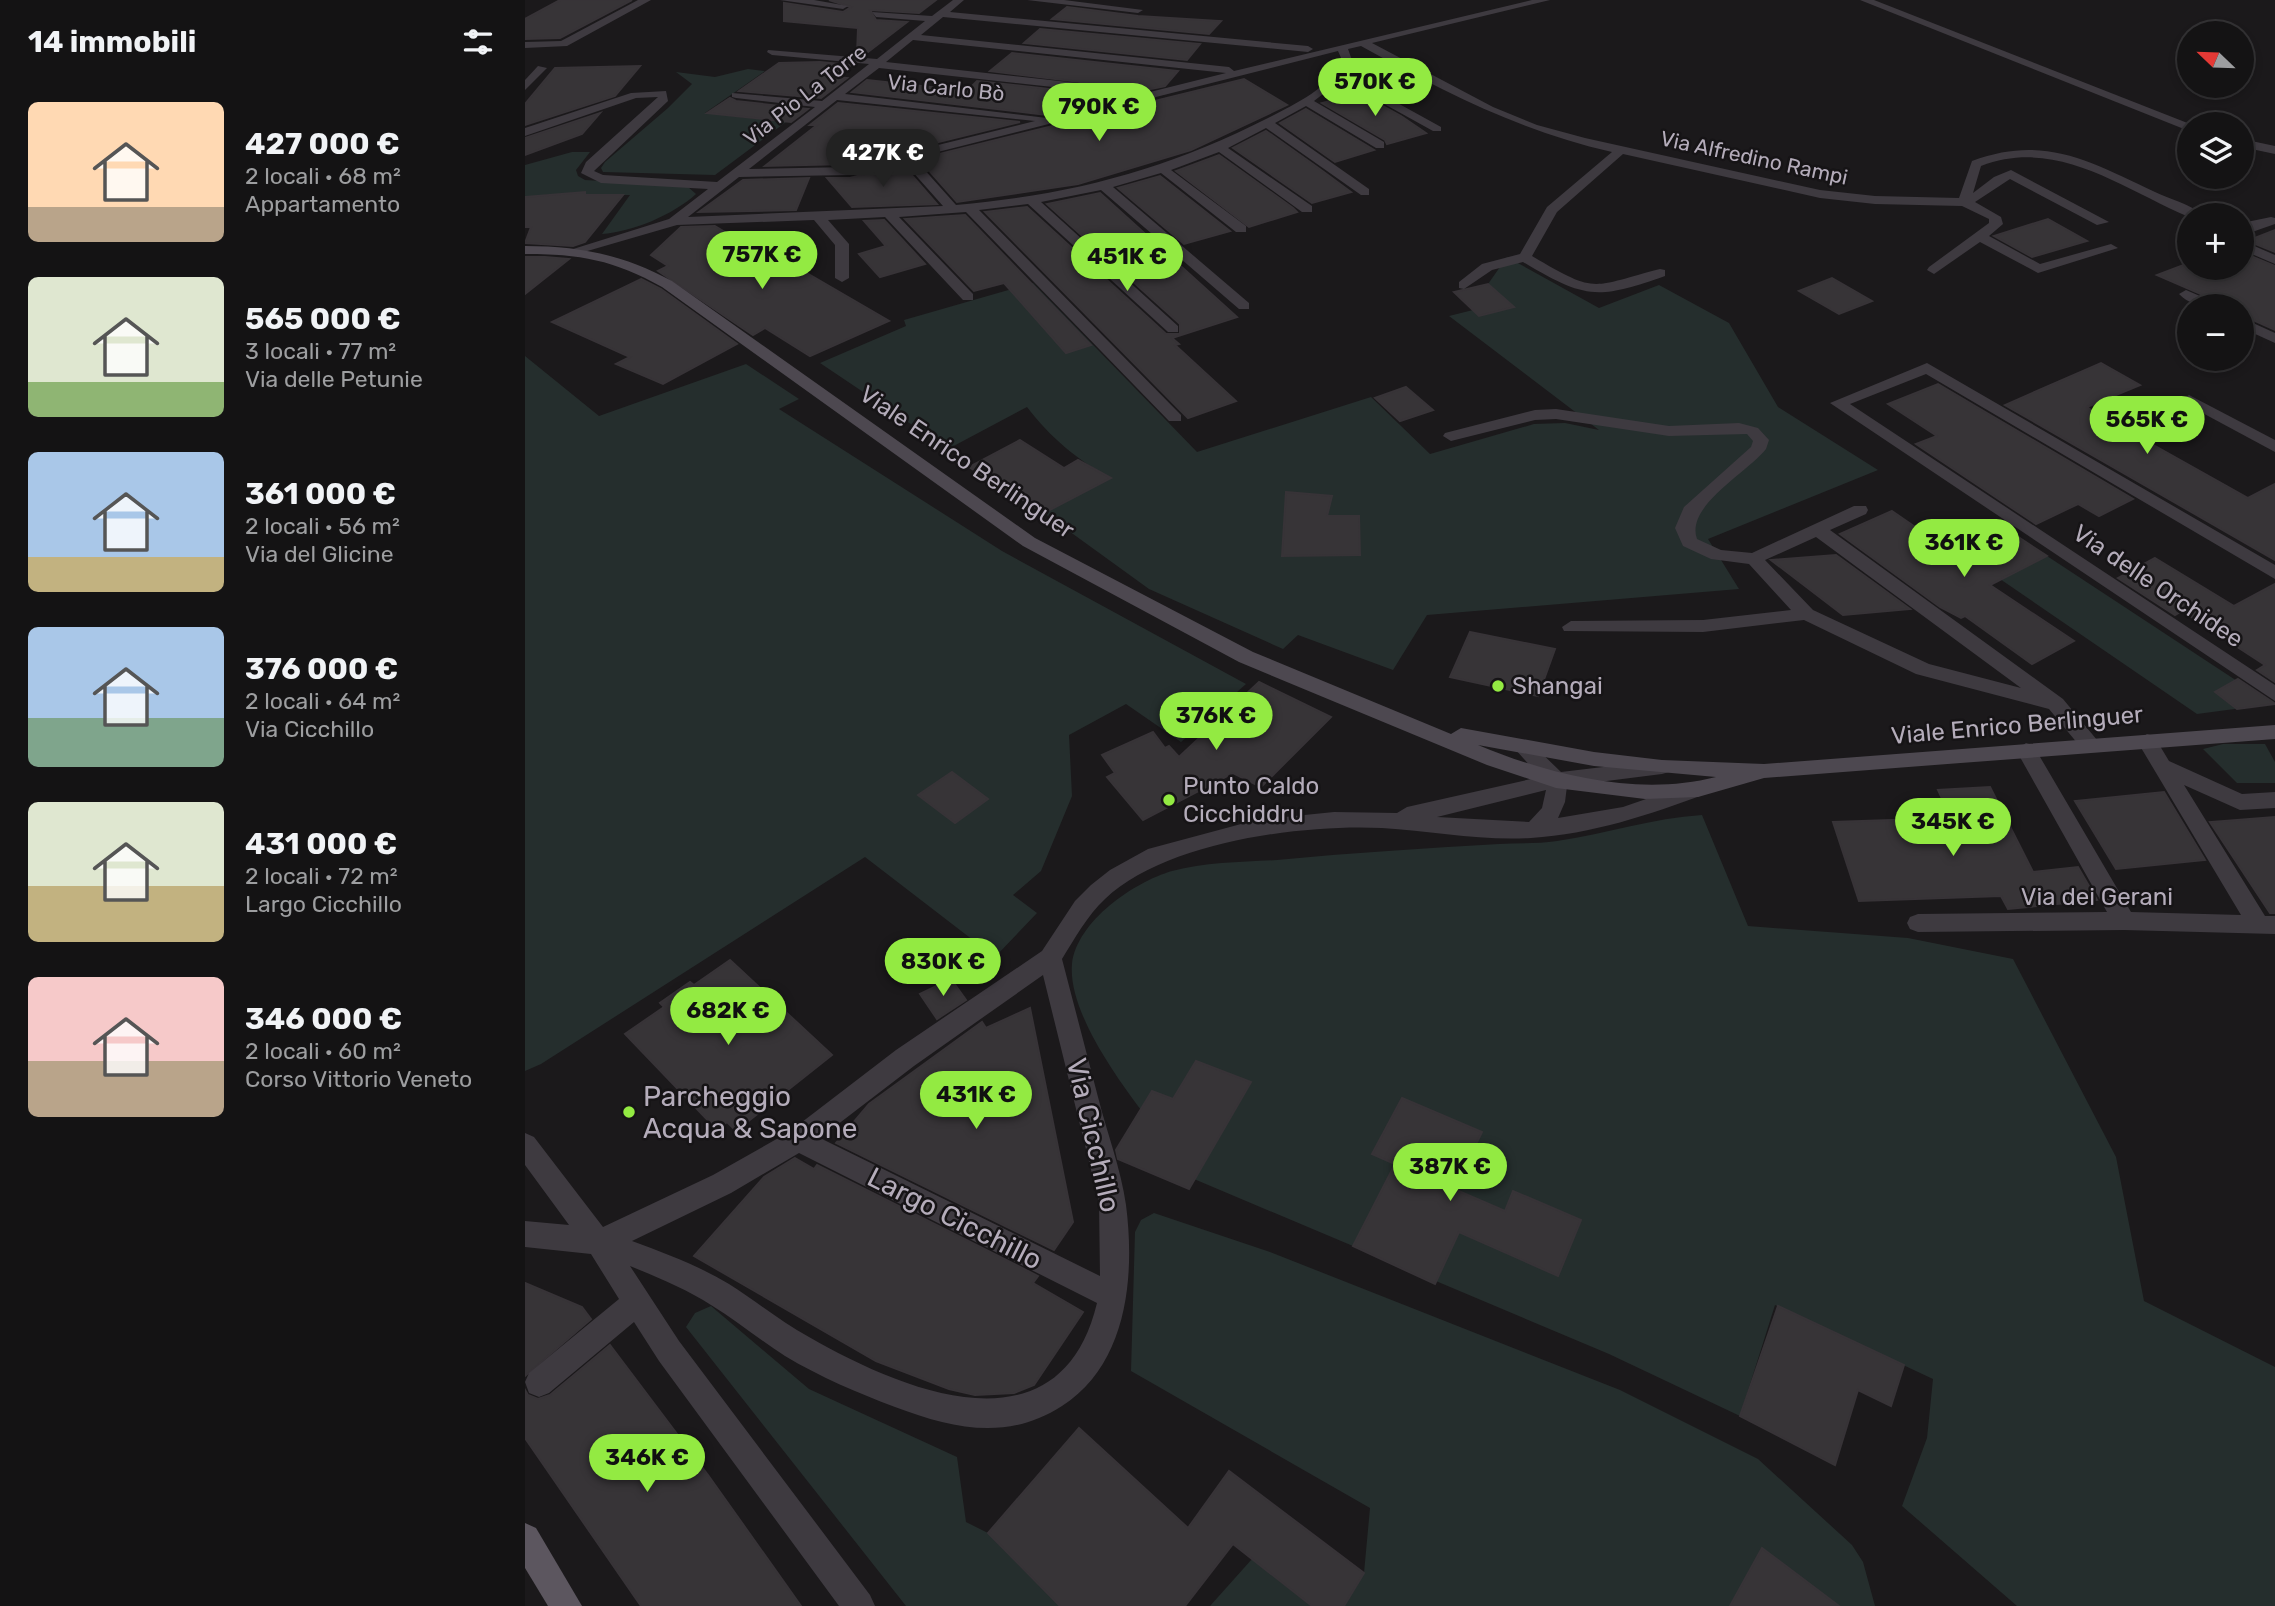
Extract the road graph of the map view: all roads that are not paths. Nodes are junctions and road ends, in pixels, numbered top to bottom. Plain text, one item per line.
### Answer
1 (646, 0) edge
2 (785, 0) edge
3 (959, 0) edge
4 (1032, 0) edge
5 (1148, 0) edge
6 (1545, 0) edge
7 (1865, 0) edge
8 (847, 3) edge
9 (1138, 10) junction
10 (832, 14) dead end
11 (876, 14) dead end
12 (937, 17) junction
13 (1117, 31) junction
14 (910, 37) junction
15 (1362, 42) junction
16 (563, 44) junction
17 (525, 45) edge
18 (1342, 47) junction
19 (1325, 51) junction
20 (772, 52) dead end
21 (876, 63) junction
22 (546, 64) junction
23 (525, 69) edge
24 (1245, 71) junction
25 (1340, 75) junction
26 (525, 87) edge
27 (1154, 94) junction
28 (736, 95) dead end
29 (828, 100) junction
30 (1306, 101) junction
31 (1055, 119) junction
32 (2177, 123) edge
33 (1269, 124) junction
34 (1437, 129) dead end
35 (525, 132) edge
36 (1380, 145) dead end
37 (2254, 146) edge
38 (1222, 149) junction
39 (2275, 150) edge
40 (1620, 151) junction
41 (908, 159) junction
42 (1164, 170) junction
43 (737, 173) junction
44 (1103, 185) junction
45 (721, 186) junction
46 (1365, 192) dead end
47 (1033, 201) junction
48 (1964, 202) junction
49 (2177, 208) edge
50 (1307, 209) dead end
51 (971, 210) junction
52 (954, 211) junction
53 (888, 213) junction
54 (816, 215) junction
55 (675, 220) junction
56 (2271, 221) dead end
57 (2102, 222) dead end
58 (2254, 227) edge
59 (1241, 229) dead end
60 (1981, 237) junction
61 (2111, 248) dead end
62 (525, 250) edge
63 (577, 250) junction
64 (2254, 250) edge
65 (612, 256) junction
66 (1525, 257) junction
67 (2275, 260) edge
68 (1934, 270) dead end
69 (1660, 272) dead end
70 (842, 278) dead end
71 (1464, 285) dead end
72 (968, 297) dead end
73 (1244, 306) dead end
74 (2254, 328) edge
75 (1173, 329) dead end
76 (2275, 339) edge
77 (2189, 400) dead end
78 (1174, 418) dead end
79 (1451, 436) dead end
80 (2275, 447) edge
81 (1860, 510) dead end
82 (1818, 530) junction
83 (1754, 559) junction
84 (2275, 573) edge
85 (1806, 614) junction
86 (1571, 627) dead end
87 (2275, 694) edge
88 (2056, 704) junction
89 (1421, 727) junction
90 (2275, 732) edge
91 (2147, 741) junction
92 (2089, 745) junction
93 (1525, 749) junction
94 (2026, 750) junction
95 (2162, 765) junction
96 (1662, 768) junction
97 (1764, 771) junction
98 (1556, 780) junction
99 (1698, 789) junction
100 (2275, 800) edge
101 (1381, 820) junction
102 (1534, 830) junction
103 (2124, 921) junction
104 (1918, 923) dead end
105 (2267, 925) edge
106 (1050, 958) junction
107 (798, 1140) junction
108 (525, 1145) edge
109 (525, 1234) edge
110 (599, 1243) junction
111 (1111, 1296) junction
112 (636, 1303) junction
113 (539, 1384) dead end
114 (525, 1539) edge
115 (566, 1606) edge
116 (859, 1606) edge

1 - 16 street
2 - 8 street
3 - 12 street, Via Pio La Torre
4 - 9 street
5 - 9 street
6 - 15 street
7 - 32 street
8 - 10 street
9 - 13 street
11 - 12 street
12 - 13 street
12 - 14 street, Via Pio La Torre
13 - 19 street
14 - 21 street, Via Pio La Torre
14 - 24 street
15 - 18 street
15 - 40 street, Via Alfredino Rampi
16 - 17 street
16 - 22 street
18 - 19 street
18 - 25 street
19 - 24 street
20 - 21 street
21 - 27 street
21 - 29 street, Via Pio La Torre
22 - 23 street
22 - 26 street
24 - 27 street
25 - 30 street
25 - 34 street
27 - 31 street
28 - 29 street, Via Carlo Bò
29 - 31 street, Via Carlo Bò
29 - 43 street, Via Pio La Torre
30 - 33 street
30 - 36 street
31 - 41 street
33 - 38 street
33 - 46 street
35 - 45 street
37 - 39 street
38 - 42 street
38 - 50 street
40 - 48 street, Via Alfredino Rampi
40 - 66 street
41 - 43 street
41 - 52 street
42 - 44 street
42 - 59 street
43 - 45 street, Via Pio La Torre
44 - 47 street
44 - 73 street
45 - 55 street, Via Pio La Torre
47 - 51 street
47 - 75 street
48 - 49 street
48 - 57 street
48 - 60 street
51 - 52 street
51 - 78 street
52 - 53 street
53 - 54 street
53 - 72 street
54 - 55 street
54 - 70 street
55 - 63 street
55 - 65 street
56 - 58 street
60 - 61 street
60 - 68 street
62 - 63 main road, Viale Enrico Berlinguer
63 - 65 main road, Viale Enrico Berlinguer
64 - 67 street
65 - 89 main road, Viale Enrico Berlinguer
66 - 69 street
66 - 71 street
74 - 76 street
77 - 80 street
79 - 83 street
81 - 82 street
82 - 83 street
82 - 88 street
83 - 85 street
84 - 87 street, Via delle Orchidee
85 - 86 street
85 - 88 street
88 - 92 street
89 - 93 main road
89 - 98 main road
90 - 91 main road, Viale Enrico Berlinguer
91 - 92 main road, Viale Enrico Berlinguer
91 - 95 street
92 - 94 main road, Viale Enrico Berlinguer
93 - 96 main road
93 - 98 street
94 - 97 main road, Viale Enrico Berlinguer
94 - 103 street
95 - 100 street
95 - 105 street
96 - 97 main road
96 - 98 street
97 - 99 main road
98 - 99 main road
98 - 101 street
98 - 102 street
99 - 102 street
101 - 102 street
101 - 106 street
103 - 104 street, Via dei Gerani
103 - 105 street, Via dei Gerani
106 - 107 street
106 - 111 street, Via Cicchillo
107 - 110 street
107 - 111 street, Largo Cicchillo
108 - 110 street
109 - 110 street, Via Cicchillo
110 - 111 street, Via Cicchillo
110 - 112 street
112 - 113 street
112 - 116 street
114 - 115 main road

